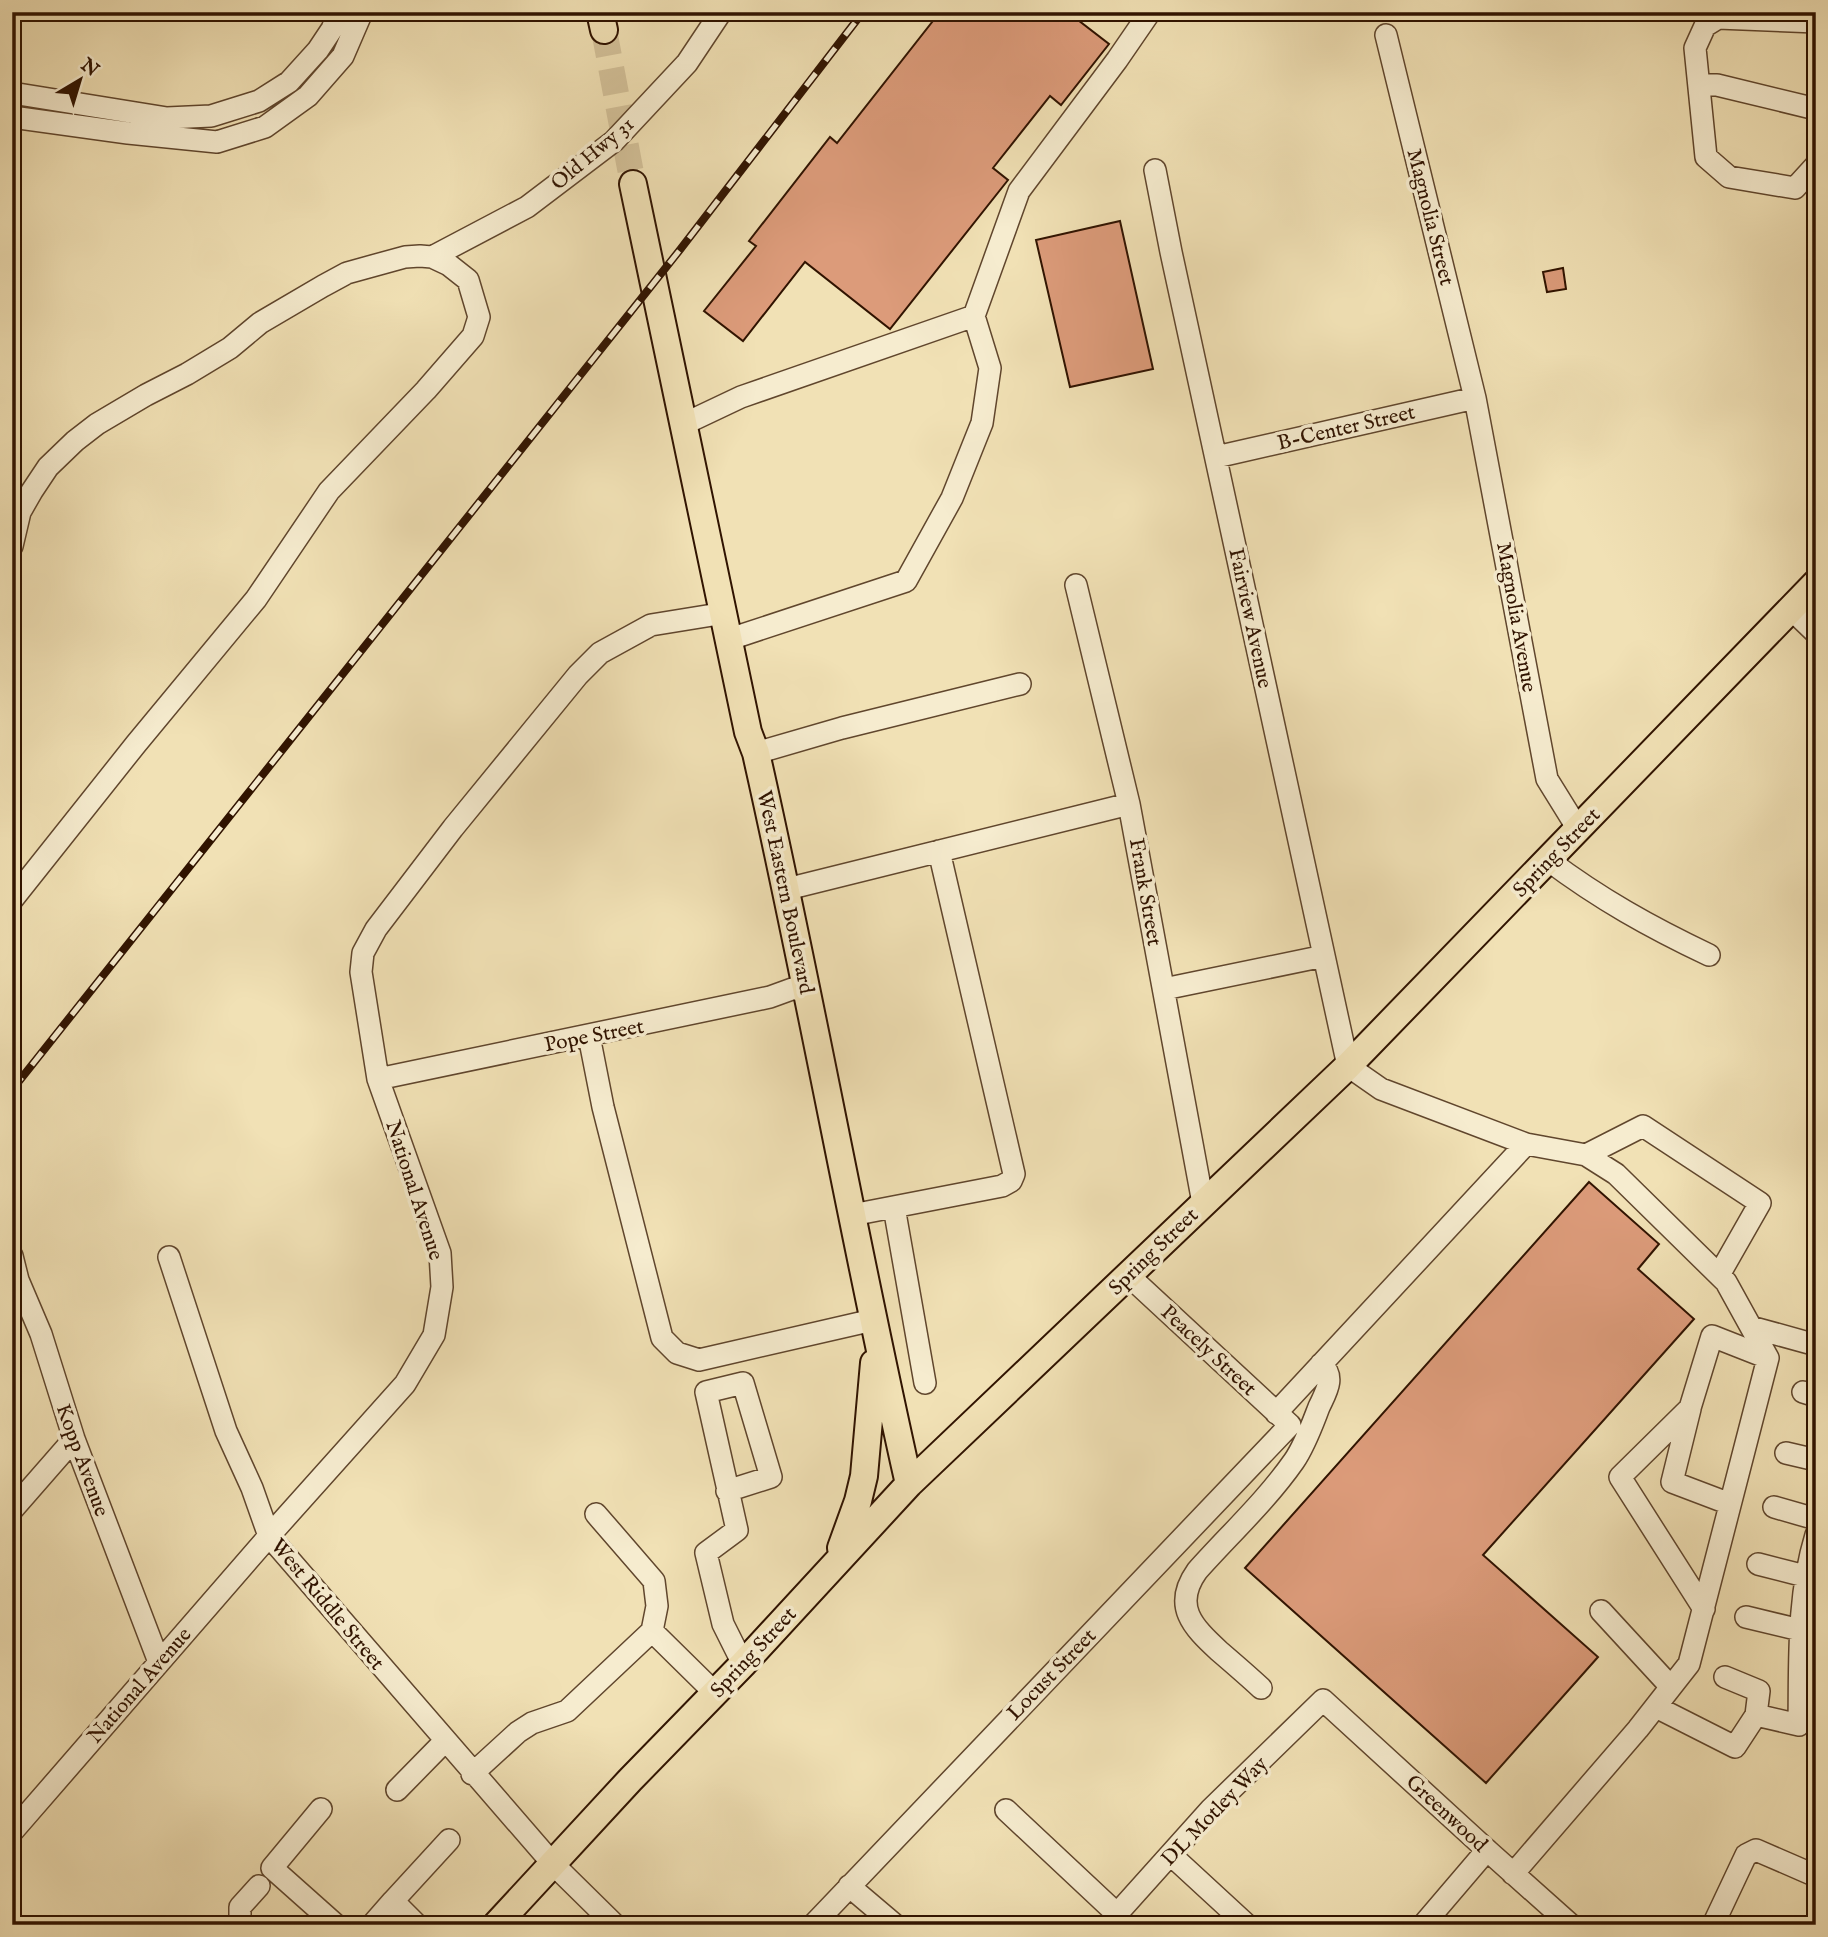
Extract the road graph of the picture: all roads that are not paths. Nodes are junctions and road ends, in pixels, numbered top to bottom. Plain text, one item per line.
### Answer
1 (339, 12) edge
2 (362, 12) edge
3 (721, 12) edge
4 (1150, 12) edge
5 (1816, 22) edge
6 (1386, 36) dead end
7 (1699, 85) junction
8 (12, 93) edge
9 (1816, 109) edge
10 (12, 117) edge
11 (1816, 165) edge
12 (1155, 170) dead end
13 (633, 184) tunnel mouth
14 (432, 257) junction
15 (974, 316) junction
16 (1475, 398) junction
17 (684, 424) junction
18 (1216, 457) junction
19 (12, 546) edge
20 (1816, 583) edge
21 (1076, 585) dead end
22 (1791, 608) junction
23 (725, 613) junction
24 (1816, 633) edge
25 (730, 639) junction
26 (1020, 684) dead end
27 (755, 753) junction
28 (1129, 804) junction
29 (1578, 830) junction
30 (939, 852) junction
31 (1548, 860) junction
32 (787, 889) junction
33 (12, 900) edge
34 (1324, 956) junction
35 (1709, 956) dead end
36 (808, 989) junction
37 (1164, 989) junction
38 (589, 1035) junction
39 (1348, 1066) junction
40 (378, 1079) junction
41 (1526, 1144) junction
42 (1586, 1155) junction
43 (1203, 1203) junction
44 (894, 1207) junction
45 (852, 1216) junction
46 (12, 1256) edge
47 (169, 1257) dead end
48 (1128, 1275) junction
49 (1719, 1275) junction
50 (1751, 1327) junction
51 (875, 1330) junction
52 (1816, 1345) edge
53 (1768, 1358) junction
54 (1321, 1364) junction
55 (925, 1383) dead end
56 (1690, 1408) junction
57 (1283, 1419) junction
58 (74, 1439) junction
59 (1786, 1452) dead end
60 (1816, 1460) edge
61 (909, 1484) junction
62 (727, 1491) junction
63 (1731, 1504) junction
64 (1774, 1507) dead end
65 (12, 1510) edge
66 (596, 1514) dead end
67 (1816, 1519) edge
68 (1816, 1535) edge
69 (269, 1536) junction
70 (836, 1561) junction
71 (1758, 1564) dead end
72 (1805, 1576) junction
73 (1703, 1609) junction
74 (1601, 1611) dead end
75 (1745, 1617) dead end
76 (1800, 1630) junction
77 (652, 1631) junction
78 (159, 1662) junction
79 (743, 1664) junction
80 (1725, 1677) dead end
81 (1671, 1687) junction
82 (1261, 1688) dead end
83 (715, 1693) junction
84 (1324, 1700) joint
85 (1656, 1707) junction
86 (1756, 1715) junction
87 (445, 1741) junction
88 (472, 1774) junction
89 (397, 1790) dead end
90 (321, 1809) dead end
91 (1006, 1810) dead end
92 (12, 1832) edge
93 (449, 1840) dead end
94 (1487, 1850) junction
95 (1171, 1855) junction
96 (553, 1864) junction
97 (1513, 1874) junction
98 (1816, 1876) edge
99 (259, 1886) dead end
100 (849, 1886) junction
101 (393, 1901) junction
102 (1112, 1919) edge
103 (240, 1925) edge
104 (336, 1925) edge
105 (372, 1925) edge
106 (417, 1925) edge
107 (496, 1925) edge
108 (615, 1925) edge
109 (813, 1925) edge
110 (895, 1925) edge
111 (1247, 1925) edge
112 (1423, 1925) edge
113 (1571, 1925) edge
114 (1713, 1925) edge

1 - 8 street
2 - 10 street
3 - 14 street, Old Hwy 31
4 - 15 street
5 - 7 street
6 - 16 street, Magnolia Street
7 - 9 street
7 - 11 street
12 - 18 street, Fairview Avenue
13 - 17 main road, West Eastern Boulevard
14 - 19 street
14 - 33 street
15 - 17 street
15 - 25 street
16 - 18 street, B-Center Street
16 - 29 street, Magnolia Avenue
17 - 23 main road, West Eastern Boulevard
18 - 34 street, Fairview Avenue
20 - 22 main road, Spring Street
21 - 28 street, Frank Street
22 - 24 street
22 - 29 main road, Spring Street
23 - 25 main road, West Eastern Boulevard
23 - 40 street, National Avenue
25 - 27 main road, West Eastern Boulevard
26 - 27 street
27 - 32 main road, West Eastern Boulevard
28 - 30 street
28 - 37 street, Frank Street
29 - 31 main road, Spring Street
30 - 32 street
30 - 44 street
31 - 35 street
31 - 39 main road, Spring Street
32 - 36 main road, West Eastern Boulevard
34 - 37 street
34 - 39 street, Fairview Avenue
36 - 38 street, Pope Street
36 - 45 main road, West Eastern Boulevard
37 - 43 street, Frank Street
38 - 40 street, Pope Street
38 - 51 street
39 - 41 street
39 - 43 main road, Spring Street
40 - 69 street, National Avenue
41 - 42 street
41 - 54 street, Locust Street
42 - 49 street
42 - 49 street
43 - 48 main road, Spring Street
44 - 45 street
44 - 55 street
45 - 51 main road, West Eastern Boulevard
46 - 58 street, Kopp Avenue
47 - 69 street, West Riddle Street
48 - 57 street, Peacely Street
48 - 61 main road, Spring Street
49 - 50 street
50 - 52 street
50 - 53 street
51 - 61 main road, West Eastern Boulevard
51 - 70 main road
53 - 56 street
53 - 63 street
54 - 57 street, Locust Street
54 - 82 street
56 - 63 street
56 - 73 street
57 - 100 street, Locust Street
58 - 65 street
58 - 78 street, Kopp Avenue
59 - 60 street
61 - 70 main road, Spring Street
62 - 62 street
62 - 79 street
63 - 73 street
64 - 67 street
66 - 77 street
68 - 72 street
69 - 78 street, National Avenue
69 - 87 street, West Riddle Street
70 - 79 main road, Spring Street
71 - 72 street
72 - 76 street
73 - 81 street
74 - 81 street
75 - 76 street
76 - 86 street
77 - 83 street
77 - 88 street
78 - 92 street, National Avenue
79 - 83 main road, Spring Street
80 - 86 street
81 - 85 street
83 - 96 main road, Spring Street
84 - 94 street, Greenwood
84 - 95 street, DL Motley Way
85 - 86 street
85 - 97 street
87 - 88 street, West Riddle Street
87 - 89 street
88 - 96 street, West Riddle Street
90 - 104 street
91 - 102 street
93 - 101 street
94 - 97 street, Greenwood
94 - 112 street
95 - 102 street, DL Motley Way
95 - 111 street
96 - 107 main road, Spring Street
96 - 108 street, West Riddle Street
97 - 113 street, Greenwood
98 - 114 street
99 - 103 street
100 - 109 street, Locust Street
100 - 110 street
101 - 105 street
101 - 106 street

